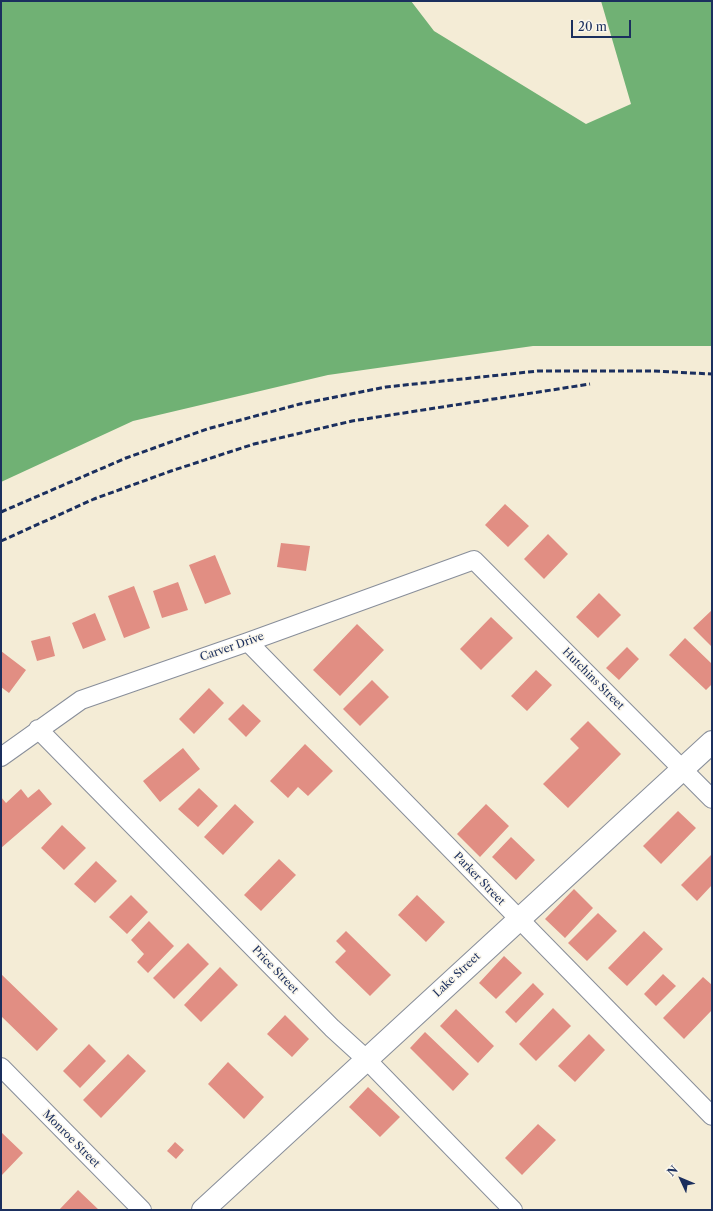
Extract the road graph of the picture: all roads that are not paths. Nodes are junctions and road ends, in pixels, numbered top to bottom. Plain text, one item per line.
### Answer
1 (474, 560) joint
2 (248, 642) junction
3 (38, 729) junction
4 (712, 742) edge
5 (1, 757) edge
6 (683, 769) junction
7 (712, 799) edge
8 (518, 919) junction
9 (366, 1059) junction
10 (1, 1067) edge
11 (712, 1116) edge
12 (142, 1210) edge
13 (203, 1210) edge
14 (513, 1210) edge

1 - 2 street, Carver Drive
1 - 6 street, Hutchins Street
2 - 3 street, Carver Drive
2 - 8 street, Parker Street
3 - 5 street, Carver Drive
3 - 9 street, Price Street
4 - 6 street, Lake Street
6 - 7 street, Hutchins Street
6 - 8 street, Lake Street
8 - 9 street, Lake Street
8 - 11 street, Parker Street
9 - 13 street, Lake Street
9 - 14 street, Price Street
10 - 12 street, Monroe Street

